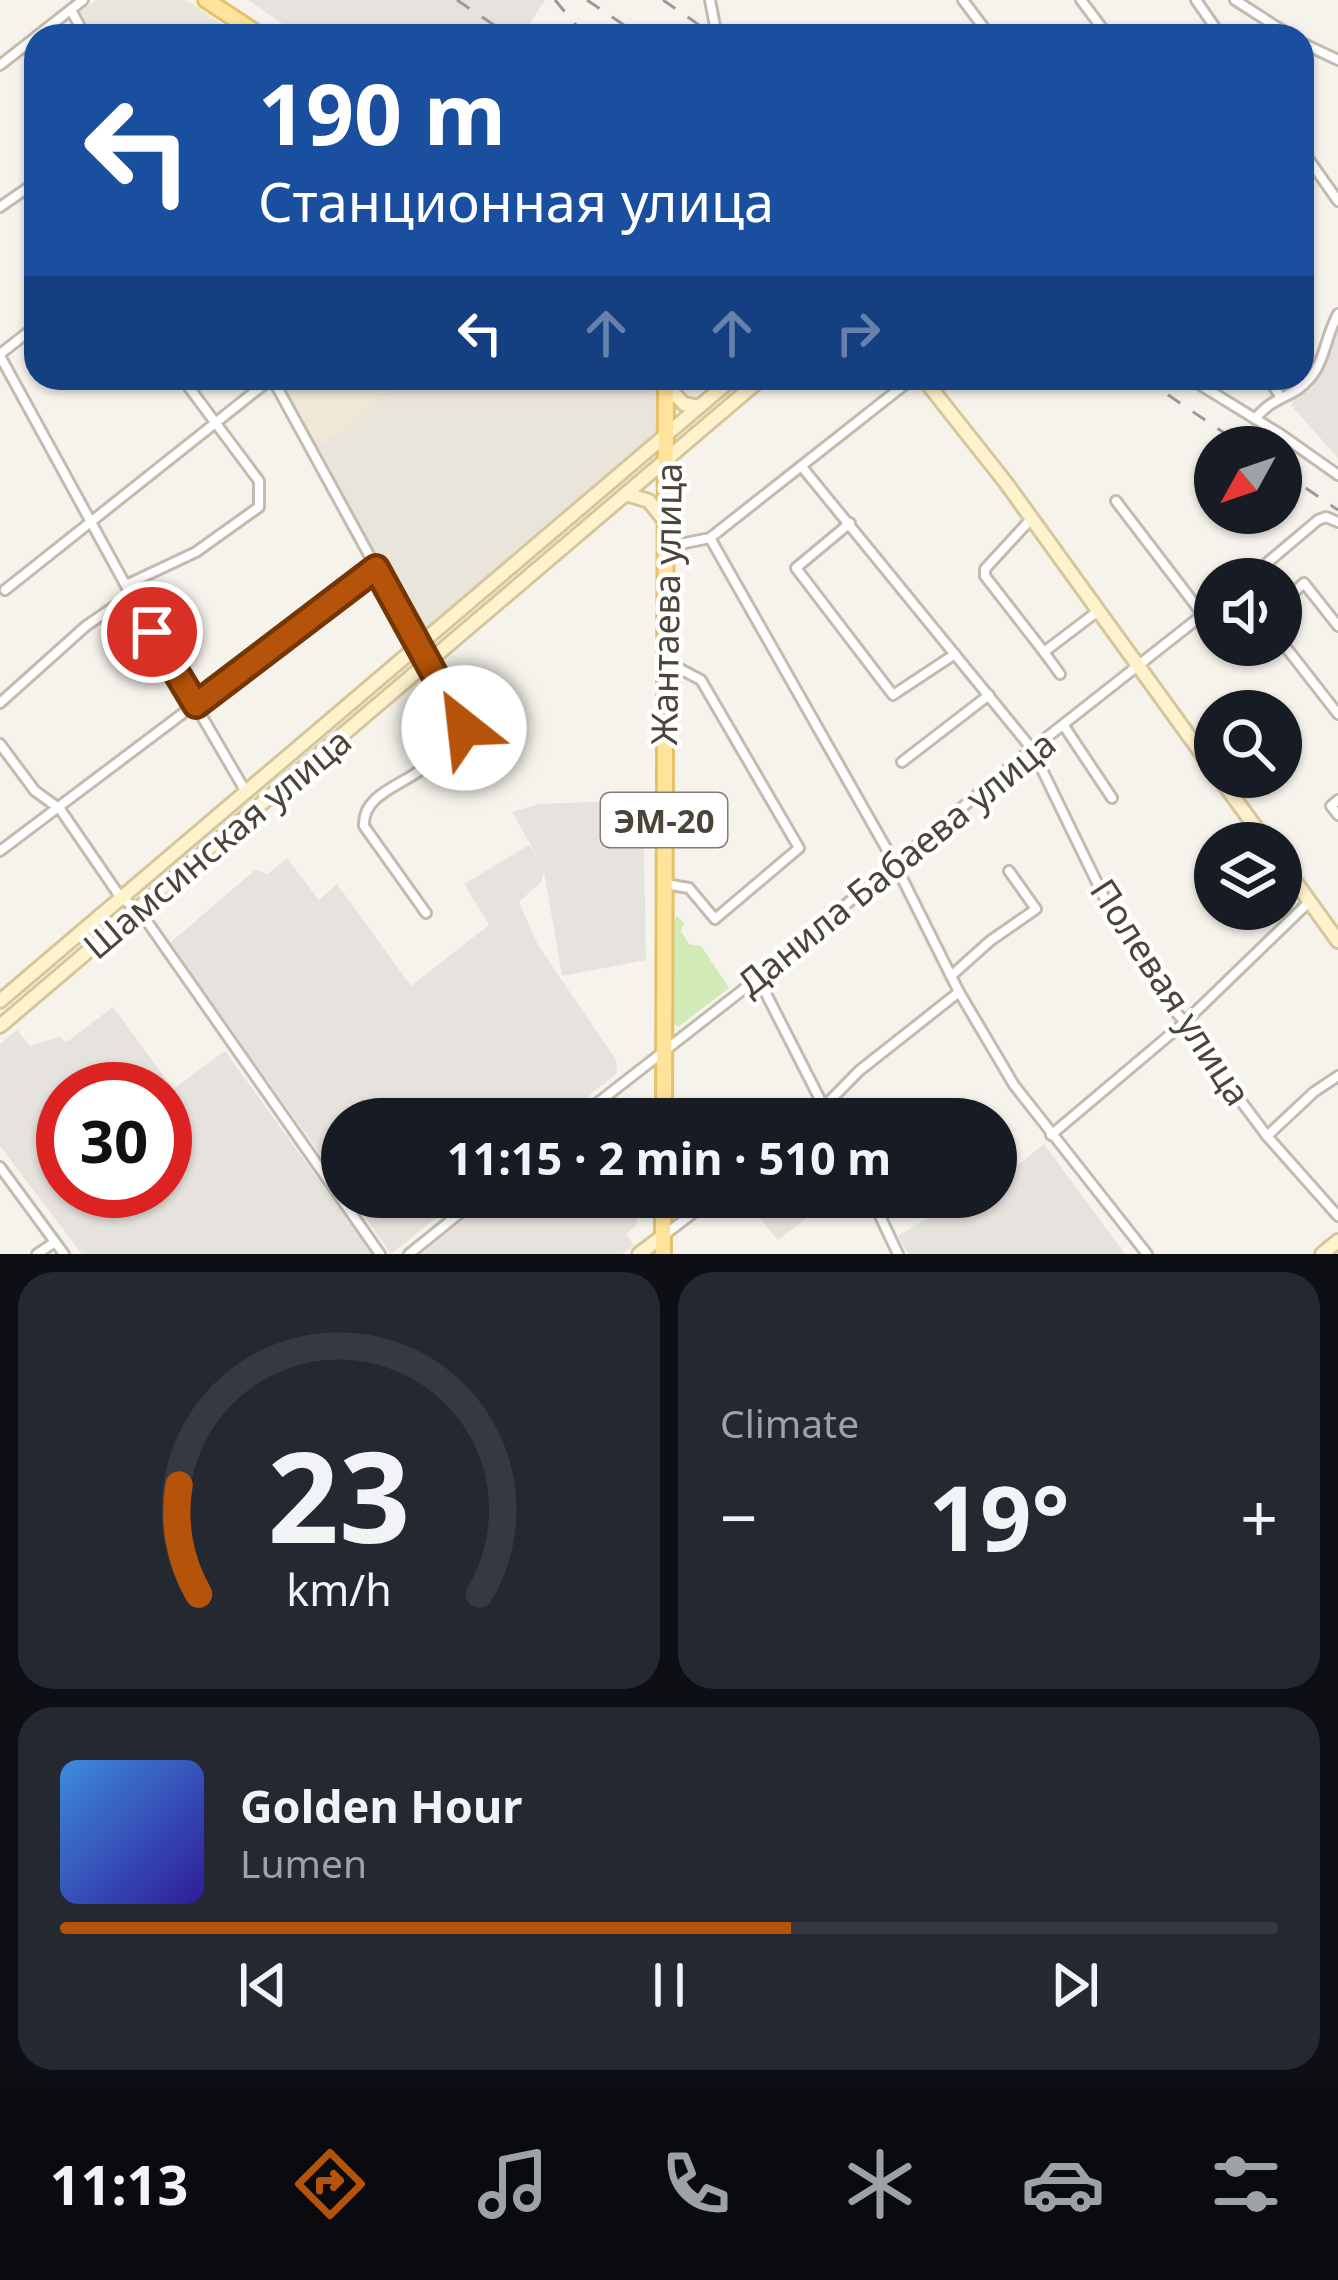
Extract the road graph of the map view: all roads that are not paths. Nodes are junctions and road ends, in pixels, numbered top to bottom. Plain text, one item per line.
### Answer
1 (83, 0) edge
2 (206, 0) edge
3 (1235, 0) edge
4 (70, 10) junction
5 (53, 24) edge
6 (78, 24) edge
7 (243, 24) edge
8 (1272, 24) edge
9 (24, 47) edge
10 (0, 65) edge
11 (1314, 167) edge
12 (1338, 200) edge
13 (1338, 314) edge
14 (24, 336) edge
15 (0, 355) edge
16 (1314, 370) edge
17 (191, 390) edge
18 (257, 390) edge
19 (279, 390) edge
20 (667, 390) edge
21 (673, 390) edge
22 (720, 390) edge
23 (748, 390) edge
24 (898, 390) edge
25 (932, 390) edge
26 (1208, 390) edge
27 (1276, 390) edge
28 (1298, 390) edge
29 (1280, 396) junction
30 (699, 407) junction
31 (1255, 419) junction
32 (216, 422) junction
33 (667, 436) junction
34 (667, 459) junction
35 (802, 467) junction
36 (1336, 473) edge
37 (626, 494) junction
38 (1116, 501) dead end
39 (1031, 519) junction
40 (91, 520) junction
41 (664, 520) junction
42 (1338, 522) edge
43 (850, 523) junction
44 (710, 538) junction
45 (664, 547) junction
46 (1273, 558) edge
47 (376, 568) junction
48 (1302, 585) edge
49 (5, 590) dead end
50 (128, 590) junction
51 (1194, 603) edge
52 (1098, 611) junction
53 (1194, 622) edge
54 (1338, 626) edge
55 (418, 645) junction
56 (1044, 652) junction
57 (955, 653) junction
58 (428, 663) junction
59 (1301, 666) edge
60 (1138, 668) junction
61 (664, 670) junction
62 (1060, 674) dead end
63 (989, 695) junction
64 (0, 703) edge
65 (196, 705) junction
66 (1338, 714) edge
67 (1064, 726) junction
68 (0, 744) edge
69 (1194, 744) edge
70 (1032, 749) junction
71 (902, 762) dead end
72 (246, 792) junction
73 (1112, 798) dead end
74 (1338, 800) edge
75 (60, 809) junction
76 (1338, 814) edge
77 (664, 835) junction
78 (721, 838) dead end
79 (0, 851) edge
80 (893, 860) junction
81 (1009, 872) dead end
82 (664, 884) junction
83 (1302, 890) edge
84 (121, 898) junction
85 (1310, 901) junction
86 (140, 910) junction
87 (426, 913) dead end
88 (1338, 941) edge
89 (951, 976) junction
90 (758, 978) junction
91 (959, 992) junction
92 (0, 1001) edge
93 (1185, 1022) junction
94 (0, 1026) edge
95 (664, 1051) junction
96 (1338, 1076) edge
97 (604, 1098) edge
98 (664, 1098) edge
99 (818, 1098) edge
100 (833, 1098) edge
101 (1051, 1135) junction
102 (1268, 1136) junction
103 (0, 1167) edge
104 (1338, 1216) edge
105 (454, 1218) edge
106 (663, 1218) edge
107 (687, 1218) edge
108 (881, 1218) edge
109 (663, 1237) junction
110 (1338, 1240) edge
111 (56, 1242) junction
112 (37, 1254) edge
113 (64, 1254) edge
114 (380, 1254) edge
115 (409, 1254) edge
116 (638, 1254) edge
117 (663, 1254) edge
118 (898, 1254) edge
119 (1147, 1254) edge
120 (1322, 1254) edge

1 - 4 street
2 - 7 main road
3 - 8 street
4 - 5 street
4 - 6 street
9 - 10 street
11 - 12 street
13 - 16 street
14 - 15 street
15 - 40 street
17 - 32 street
18 - 32 street
19 - 47 street
20 - 33 main road, Жантаева улица / ЭМ-20
21 - 30 main road
22 - 30 main road, Шамсинская улица
23 - 34 main road, Шамсинская улица
24 - 35 street
25 - 39 main road
26 - 31 street
27 - 29 street
28 - 29 street
29 - 31 street
30 - 33 main road, Шамсинская улица
31 - 36 street
32 - 40 street
32 - 50 street
33 - 34 main road, Жантаева улица / ЭМ-20
33 - 55 main road, Шамсинская улица
34 - 37 main road, Шамсинская улица
34 - 41 main road, Жантаева улица / ЭМ-20
35 - 43 street, Полевая улица
35 - 44 street
37 - 41 main road
37 - 58 main road, Шамсинская улица
38 - 51 street
39 - 52 main road
39 - 56 street
40 - 49 street
40 - 50 street
41 - 45 main road, Жантаева улица / ЭМ-20
42 - 46 street
43 - 57 street, Полевая улица
43 - 57 street
44 - 45 street
44 - 80 street
45 - 61 main road, Жантаева улица / ЭМ-20
47 - 55 street
47 - 65 street
48 - 54 street
50 - 64 street
50 - 65 street
52 - 56 street
52 - 60 main road
53 - 60 street, Данила Бабаева улица
55 - 58 street
55 - 72 main road, Шамсинская улица
56 - 62 street
57 - 63 street, Полевая улица
58 - 86 main road, Шамсинская улица
58 - 87 street
59 - 66 street
60 - 67 street, Данила Бабаева улица
60 - 69 main road
61 - 77 main road, Жантаева улица / ЭМ-20
61 - 82 street
63 - 70 street, Полевая улица
63 - 71 street
65 - 72 street
65 - 75 street
67 - 70 street, Данила Бабаева улица
67 - 73 street
68 - 75 street
70 - 80 street, Данила Бабаева улица
70 - 93 street, Полевая улица
72 - 84 main road, Шамсинская улица
74 - 76 street
75 - 79 street
75 - 84 street
77 - 78 street
77 - 82 main road, Жантаева улица / ЭМ-20
80 - 89 street
80 - 90 street, Данила Бабаева улица
81 - 89 street
82 - 95 main road, Жантаева улица / ЭМ-20
83 - 85 main road
84 - 86 street
84 - 92 main road, Шамсинская улица
85 - 88 main road
85 - 93 street
86 - 94 main road, Шамсинская улица
86 - 114 street
89 - 91 street
90 - 95 street, Данила Бабаева улица
90 - 99 street
91 - 100 street
91 - 101 street
93 - 101 street
93 - 102 street, Полевая улица
95 - 97 street, Данила Бабаева улица
95 - 98 main road, Жантаева улица / ЭМ-20
96 - 102 street
101 - 119 street
102 - 104 street, Полевая улица
103 - 111 street
105 - 115 street
106 - 109 main road
107 - 109 street
108 - 118 street
109 - 116 main road
109 - 117 main road
110 - 120 main road
111 - 112 street
111 - 113 street

